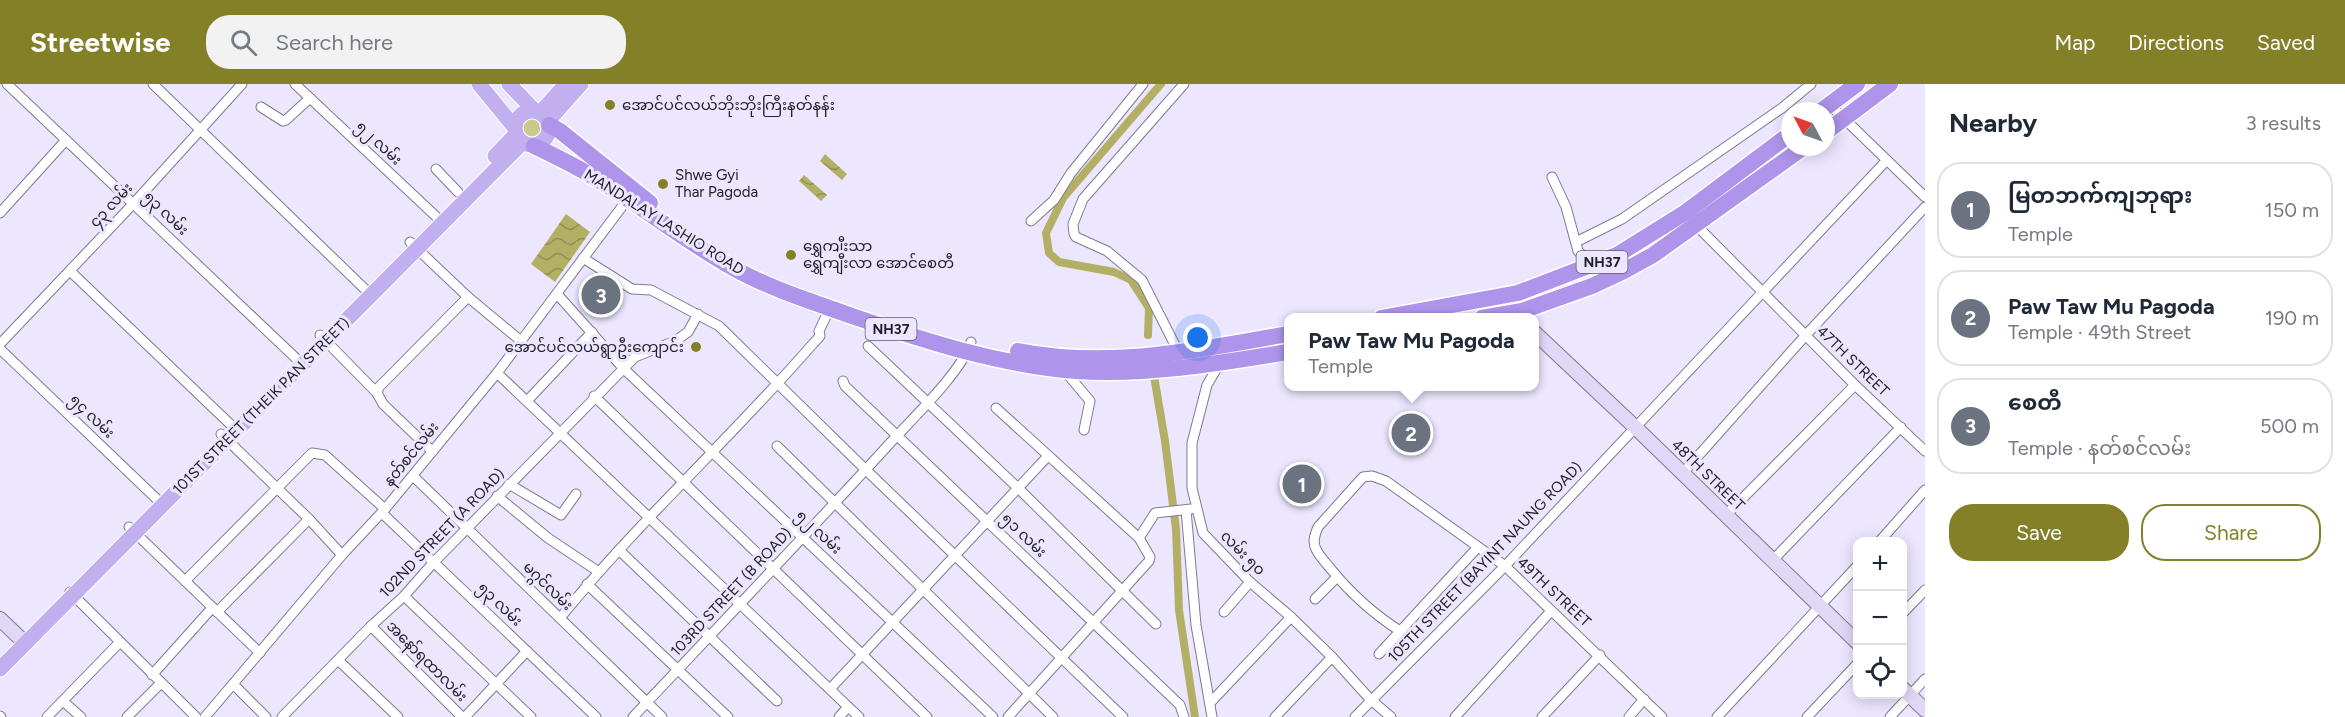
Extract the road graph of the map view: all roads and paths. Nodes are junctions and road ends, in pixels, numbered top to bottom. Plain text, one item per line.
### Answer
1 (7, 84) edge
2 (153, 84) edge
3 (242, 84) edge
4 (295, 84) edge
5 (479, 84) edge
6 (509, 84) edge
7 (566, 84) edge
8 (581, 84) edge
9 (1143, 84) edge
10 (1184, 84) edge
11 (1811, 84) edge
12 (1857, 84) edge
13 (1890, 84) edge
14 (310, 98) junction
15 (1833, 102) edge
16 (261, 107) dead end
17 (1835, 115) edge
18 (543, 118) junction
19 (1843, 120) junction
20 (1835, 126) edge
21 (202, 129) junction
22 (522, 138) junction
23 (66, 140) junction
24 (1781, 152) edge
25 (1886, 161) junction
26 (436, 169) dead end
27 (1552, 177) dead end
28 (459, 192) junction
29 (1925, 197) edge
30 (627, 200) junction
31 (134, 203) junction
32 (1925, 207) edge
33 (0, 213) edge
34 (439, 219) junction
35 (1691, 219) junction
36 (1031, 220) dead end
37 (1654, 232) junction
38 (1576, 242) junction
39 (413, 246) junction
40 (1664, 248) junction
41 (584, 258) junction
42 (1592, 266) junction
43 (70, 271) junction
44 (1574, 273) junction
45 (1577, 291) junction
46 (368, 292) junction
47 (1762, 292) junction
48 (1518, 293) junction
49 (557, 294) junction
50 (468, 297) junction
51 (830, 308) junction
52 (1408, 313) edge
53 (1524, 313) edge
54 (1526, 313) edge
55 (698, 314) junction
56 (592, 332) junction
57 (1284, 335) edge
58 (1805, 336) junction
59 (1539, 337) edge
60 (323, 338) junction
61 (521, 341) junction
62 (0, 344) edge
63 (868, 346) dead end
64 (970, 347) junction
65 (0, 349) edge
66 (1284, 353) edge
67 (1181, 360) junction
68 (299, 362) junction
69 (1220, 363) junction
70 (624, 369) junction
71 (1063, 369) junction
72 (497, 373) junction
73 (843, 381) dead end
74 (778, 384) junction
75 (1855, 385) junction
76 (377, 393) junction
77 (594, 396) junction
78 (527, 401) junction
79 (926, 403) junction
80 (996, 408) dead end
81 (1901, 427) junction
82 (1636, 428) junction
83 (1084, 430) dead end
84 (560, 431) junction
85 (226, 433) junction
86 (898, 435) junction
87 (777, 446) dead end
88 (432, 451) junction
89 (1925, 451) edge
90 (712, 453) junction
91 (1048, 456) junction
92 (866, 470) junction
93 (1683, 473) junction
94 (413, 476) junction
95 (683, 481) junction
96 (509, 484) junction
97 (277, 488) junction
98 (1018, 488) junction
99 (1925, 490) edge
100 (576, 494) dead end
101 (497, 496) junction
102 (159, 502) junction
103 (834, 503) junction
104 (1191, 509) junction
105 (384, 511) junction
106 (1726, 515) junction
107 (649, 517) junction
108 (309, 519) junction
109 (987, 520) junction
110 (466, 528) junction
111 (133, 530) junction
112 (803, 537) junction
113 (1883, 537) edge
114 (1139, 538) junction
115 (1478, 547) junction
116 (619, 550) junction
117 (342, 555) junction
118 (956, 555) junction
119 (1772, 561) junction
120 (434, 562) junction
121 (1505, 566) junction
122 (774, 568) junction
123 (1853, 570) edge
124 (599, 572) junction
125 (1337, 577) junction
126 (185, 581) junction
127 (1250, 582) junction
128 (587, 584) junction
129 (923, 590) junction
130 (1925, 590) edge
131 (1123, 592) junction
132 (71, 593) junction
133 (404, 596) junction
134 (1315, 599) dead end
135 (740, 603) junction
136 (1820, 607) junction
137 (1907, 609) edge
138 (215, 610) junction
139 (1551, 611) junction
140 (1224, 612) dead end
141 (1291, 617) junction
142 (560, 618) junction
143 (0, 619) edge
144 (893, 622) junction
145 (1094, 624) junction
146 (1156, 624) dead end
147 (371, 626) junction
148 (1400, 631) junction
149 (710, 636) junction
150 (1853, 639) edge
151 (23, 641) junction
152 (120, 642) junction
153 (527, 651) junction
154 (260, 653) junction
155 (862, 654) junction
156 (1379, 654) dead end
157 (1600, 656) junction
158 (1332, 657) junction
159 (0, 658) edge
160 (1062, 659) junction
161 (338, 660) junction
162 (1853, 667) edge
163 (0, 669) edge
164 (678, 669) junction
165 (152, 675) junction
166 (1925, 679) edge
167 (161, 683) junction
168 (233, 684) junction
169 (497, 685) junction
170 (830, 689) junction
171 (1907, 691) edge
172 (1907, 693) edge
173 (1029, 695) junction
174 (1370, 699) junction
175 (1644, 699) junction
176 (1902, 699) edge
177 (63, 701) junction
178 (777, 701) dead end
179 (647, 702) junction
180 (1210, 703) junction
181 (848, 707) junction
182 (1925, 710) edge
183 (1183, 714) edge
184 (47, 717) edge
185 (81, 717) edge
186 (128, 717) edge
187 (196, 717) edge
188 (205, 717) edge
189 (266, 717) edge
190 (282, 717) edge
191 (398, 717) edge
192 (464, 717) edge
193 (531, 717) edge
194 (596, 717) edge
195 (633, 717) edge
196 (662, 717) edge
197 (728, 717) edge
198 (839, 717) edge
199 (859, 717) edge
200 (927, 717) edge
201 (993, 717) edge
202 (1008, 717) edge
203 (1053, 717) edge
204 (1123, 717) edge
205 (1212, 717) edge
206 (1275, 717) edge
207 (1355, 717) edge
208 (1391, 717) edge
209 (1455, 717) edge
210 (1542, 717) edge
211 (1629, 717) edge
212 (1662, 717) edge
213 (1717, 717) edge
214 (1807, 717) edge
215 (1890, 717) edge

1 - 23 street, ၅၃ လမ်း
2 - 21 street
3 - 21 street, ၄၃ လမ်း
4 - 14 street, ၅၂ လမ်း
5 - 22 main road
6 - 18 main road
7 - 18 main road
8 - 18 main road
9 - 36 street
10 - 67 street
11 - 38 street
12 - 15 highway
13 - 19 highway
14 - 16 street
14 - 34 street, ၅၂ လမ်း
17 - 19 street
18 - 22 main road
18 - 22 main road
18 - 64 highway, NH37
19 - 20 highway
19 - 25 street
21 - 31 street, ၄၃ လမ်း
21 - 46 street
22 - 28 main road, 101ST STREET (THEIK PAN STREET)
22 - 30 highway, MANDALAY LASHIO ROAD / NH37
22 - 34 main road, 101ST STREET (THEIK PAN STREET)
23 - 31 street, ၅၃ လမ်း
23 - 33 street
24 - 35 highway, NH37
25 - 29 street
25 - 47 street, 105TH STREET (BAYINT NAUNG ROAD)
26 - 28 street
27 - 38 street
28 - 34 main road, 101ST STREET (THEIK PAN STREET)
30 - 41 street, နတ်စင်လမ်း
30 - 51 highway, MANDALAY LASHIO ROAD / NH37
31 - 43 street, ၄၃ လမ်း
31 - 68 street, ၅၃ လမ်း
32 - 58 street
34 - 39 main road, 101ST STREET (THEIK PAN STREET)
35 - 37 highway, NH37
35 - 40 highway, NH37
35 - 47 street, 47TH STREET
37 - 40 highway
37 - 42 highway, NH37
38 - 42 street
39 - 46 main road, 101ST STREET (THEIK PAN STREET)
39 - 50 street
40 - 45 highway, NH37
41 - 49 street, နတ်စင်လမ်း
41 - 55 street
42 - 44 highway, NH37
43 - 62 street, ၄၃ လမ်း
43 - 85 street
44 - 45 highway
44 - 48 highway, NH37
45 - 54 highway, NH37
46 - 60 main road, 101ST STREET (THEIK PAN STREET)
47 - 58 street, 47TH STREET
47 - 82 street, 105TH STREET (BAYINT NAUNG ROAD)
48 - 52 highway, NH37
48 - 53 main road
49 - 56 street, ၅၂ လမ်း
49 - 61 street, နတ်စင်လမ်း
50 - 61 street
50 - 76 street
51 - 64 highway, MANDALAY LASHIO ROAD / NH37
51 - 74 street
55 - 70 street, 102ND STREET (A ROAD)
55 - 74 street
56 - 70 street, ၅၂ လမ်း
56 - 78 street
57 - 67 highway, NH37
58 - 75 street, 47TH STREET
58 - 93 street
59 - 82 main road, 48TH STREET
60 - 68 main road, 101ST STREET (THEIK PAN STREET)
60 - 76 street
61 - 72 street, နတ်စင်လမ်း
63 - 79 street
64 - 67 highway, NH37
64 - 71 highway, MANDALAY LASHIO ROAD / NH37
64 - 79 street, 103RD STREET (B ROAD)
65 - 102 street, ၅၄ လမ်း
66 - 69 highway, MANDALAY LASHIO ROAD / NH37
67 - 69 highway, MANDALAY LASHIO ROAD / NH37
67 - 71 highway, MANDALAY LASHIO ROAD / NH37
68 - 85 main road, 101ST STREET (THEIK PAN STREET)
69 - 104 street, လမ်း ၅၀
70 - 77 street, 102ND STREET (A ROAD)
70 - 90 street, ၅၂ လမ်း
71 - 83 street
72 - 78 street
72 - 88 street, နတ်စင်လမ်း
73 - 86 street, ၅၁ လမ်း
74 - 90 street
74 - 92 street
75 - 81 street, 47TH STREET
75 - 106 street
76 - 88 street
77 - 84 street, 102ND STREET (A ROAD)
77 - 95 street
78 - 84 street
79 - 86 street, 103RD STREET (B ROAD)
79 - 98 street
80 - 91 street
81 - 89 street, 47TH STREET
81 - 119 street
82 - 93 main road, 48TH STREET
82 - 121 street, 105TH STREET (BAYINT NAUNG ROAD)
84 - 96 street, 102ND STREET (A ROAD)
84 - 107 street
85 - 97 street
85 - 102 main road, 101ST STREET (THEIK PAN STREET)
86 - 92 street, 103RD STREET (B ROAD)
86 - 109 street, ၅၁ လမ်း
87 - 103 street
88 - 94 street, နတ်စင်လမ်း
90 - 95 street
90 - 112 street, ၅၂ လမ်း
91 - 98 street
91 - 114 street
92 - 103 street, 103RD STREET (B ROAD)
92 - 118 street
93 - 106 main road, 48TH STREET
94 - 105 street, နတ်စင်လမ်း
94 - 110 street, မဂ္ဂင်လမ်း
95 - 107 street
95 - 122 street
96 - 100 street
96 - 101 street, 102ND STREET (A ROAD)
97 - 105 street, ၅၃ လမ်း
97 - 108 street
97 - 126 street, ၅၃ လမ်း
98 - 109 street
98 - 131 street
99 - 113 street
101 - 110 street, 102ND STREET (A ROAD)
101 - 124 street
102 - 111 main road, 101ST STREET (THEIK PAN STREET)
103 - 112 street, 103RD STREET (B ROAD)
103 - 129 street
104 - 114 street
104 - 127 street, လမ်း ၅၀
104 - 180 street
105 - 117 street, နတ်စင်လမ်း
105 - 120 street, ၅၃ လမ်း
106 - 119 main road, 48TH STREET
107 - 116 street
107 - 135 street
108 - 117 street
108 - 138 street
109 - 118 street
109 - 145 street, ၅၁ လမ်း
110 - 120 street, 102ND STREET (A ROAD)
110 - 142 street, မဂ္ဂင်လမ်း
111 - 126 street
111 - 132 main road, 101ST STREET (THEIK PAN STREET)
112 - 122 street, 103RD STREET (B ROAD)
112 - 144 street, ၅၂ လမ်း
114 - 131 street
115 - 121 street, 49TH STREET
115 - 125 street, 49TH STREET
115 - 148 street
116 - 124 street
116 - 149 street
117 - 154 street, နတ်စင်လမ်း
118 - 129 street
118 - 160 street
119 - 136 main road, 48TH STREET
120 - 133 street, 102ND STREET (A ROAD)
120 - 153 street, ၅၃ လမ်း
121 - 139 street, 49TH STREET
121 - 174 street, 105TH STREET (BAYINT NAUNG ROAD)
122 - 135 street, 103RD STREET (B ROAD)
122 - 155 street
123 - 136 street
124 - 128 street
125 - 134 street
125 - 148 street
126 - 138 street
127 - 140 street
127 - 141 street, လမ်း ၅၀
128 - 142 street
128 - 164 street
129 - 144 street
129 - 173 street
130 - 137 street
131 - 145 street
131 - 146 street
132 - 151 main road, 101ST STREET (THEIK PAN STREET)
132 - 152 street
133 - 147 street, 102ND STREET (A ROAD)
133 - 169 street
135 - 149 street, 103RD STREET (B ROAD)
135 - 170 street
136 - 150 main road, 48TH STREET
136 - 213 street
138 - 154 street
138 - 165 street
139 - 157 street, 49TH STREET
139 - 209 street
141 - 158 street, လမ်း ၅၀
141 - 180 street
142 - 179 street, မဂ္ဂင်လမ်း
143 - 151 main road
144 - 155 street
144 - 201 street, ၅၂ လမ်း
145 - 160 street
145 - 183 street, ၅၁ လမ်း
147 - 161 street, 102ND STREET (A ROAD)
147 - 192 street, အနော်ရထာလမ်း
148 - 156 street
149 - 164 street, 103RD STREET (B ROAD)
149 - 178 street
151 - 159 main road, 101ST STREET (THEIK PAN STREET)
151 - 163 main road, 101ST STREET (THEIK PAN STREET)
152 - 165 street
152 - 177 street
153 - 169 street
153 - 194 street, ၅၃ လမ်း
154 - 168 street, နတ်စင်လမ်း
155 - 170 street
155 - 200 street
157 - 175 street, 49TH STREET
157 - 210 street
158 - 174 street, လမ်း ၅၀
158 - 206 street
160 - 173 street
160 - 204 street
161 - 190 street, 102ND STREET (A ROAD)
161 - 191 street
162 - 214 street
164 - 179 street, 103RD STREET (B ROAD)
164 - 197 street
165 - 167 street
166 - 171 street
167 - 186 street
167 - 187 street
168 - 188 street, နတ်စင်လမ်း
168 - 189 street
169 - 192 street
169 - 193 street
170 - 181 street
172 - 182 main road
173 - 202 street
173 - 203 street
174 - 207 street, 105TH STREET (BAYINT NAUNG ROAD)
174 - 208 street, လမ်း ၅၀
175 - 211 street
175 - 212 street, 49TH STREET
176 - 215 street
177 - 184 street
177 - 185 street
179 - 195 street, 103RD STREET (B ROAD)
179 - 196 street, မဂ္ဂင်လမ်း
180 - 205 street
181 - 198 street
181 - 199 street

